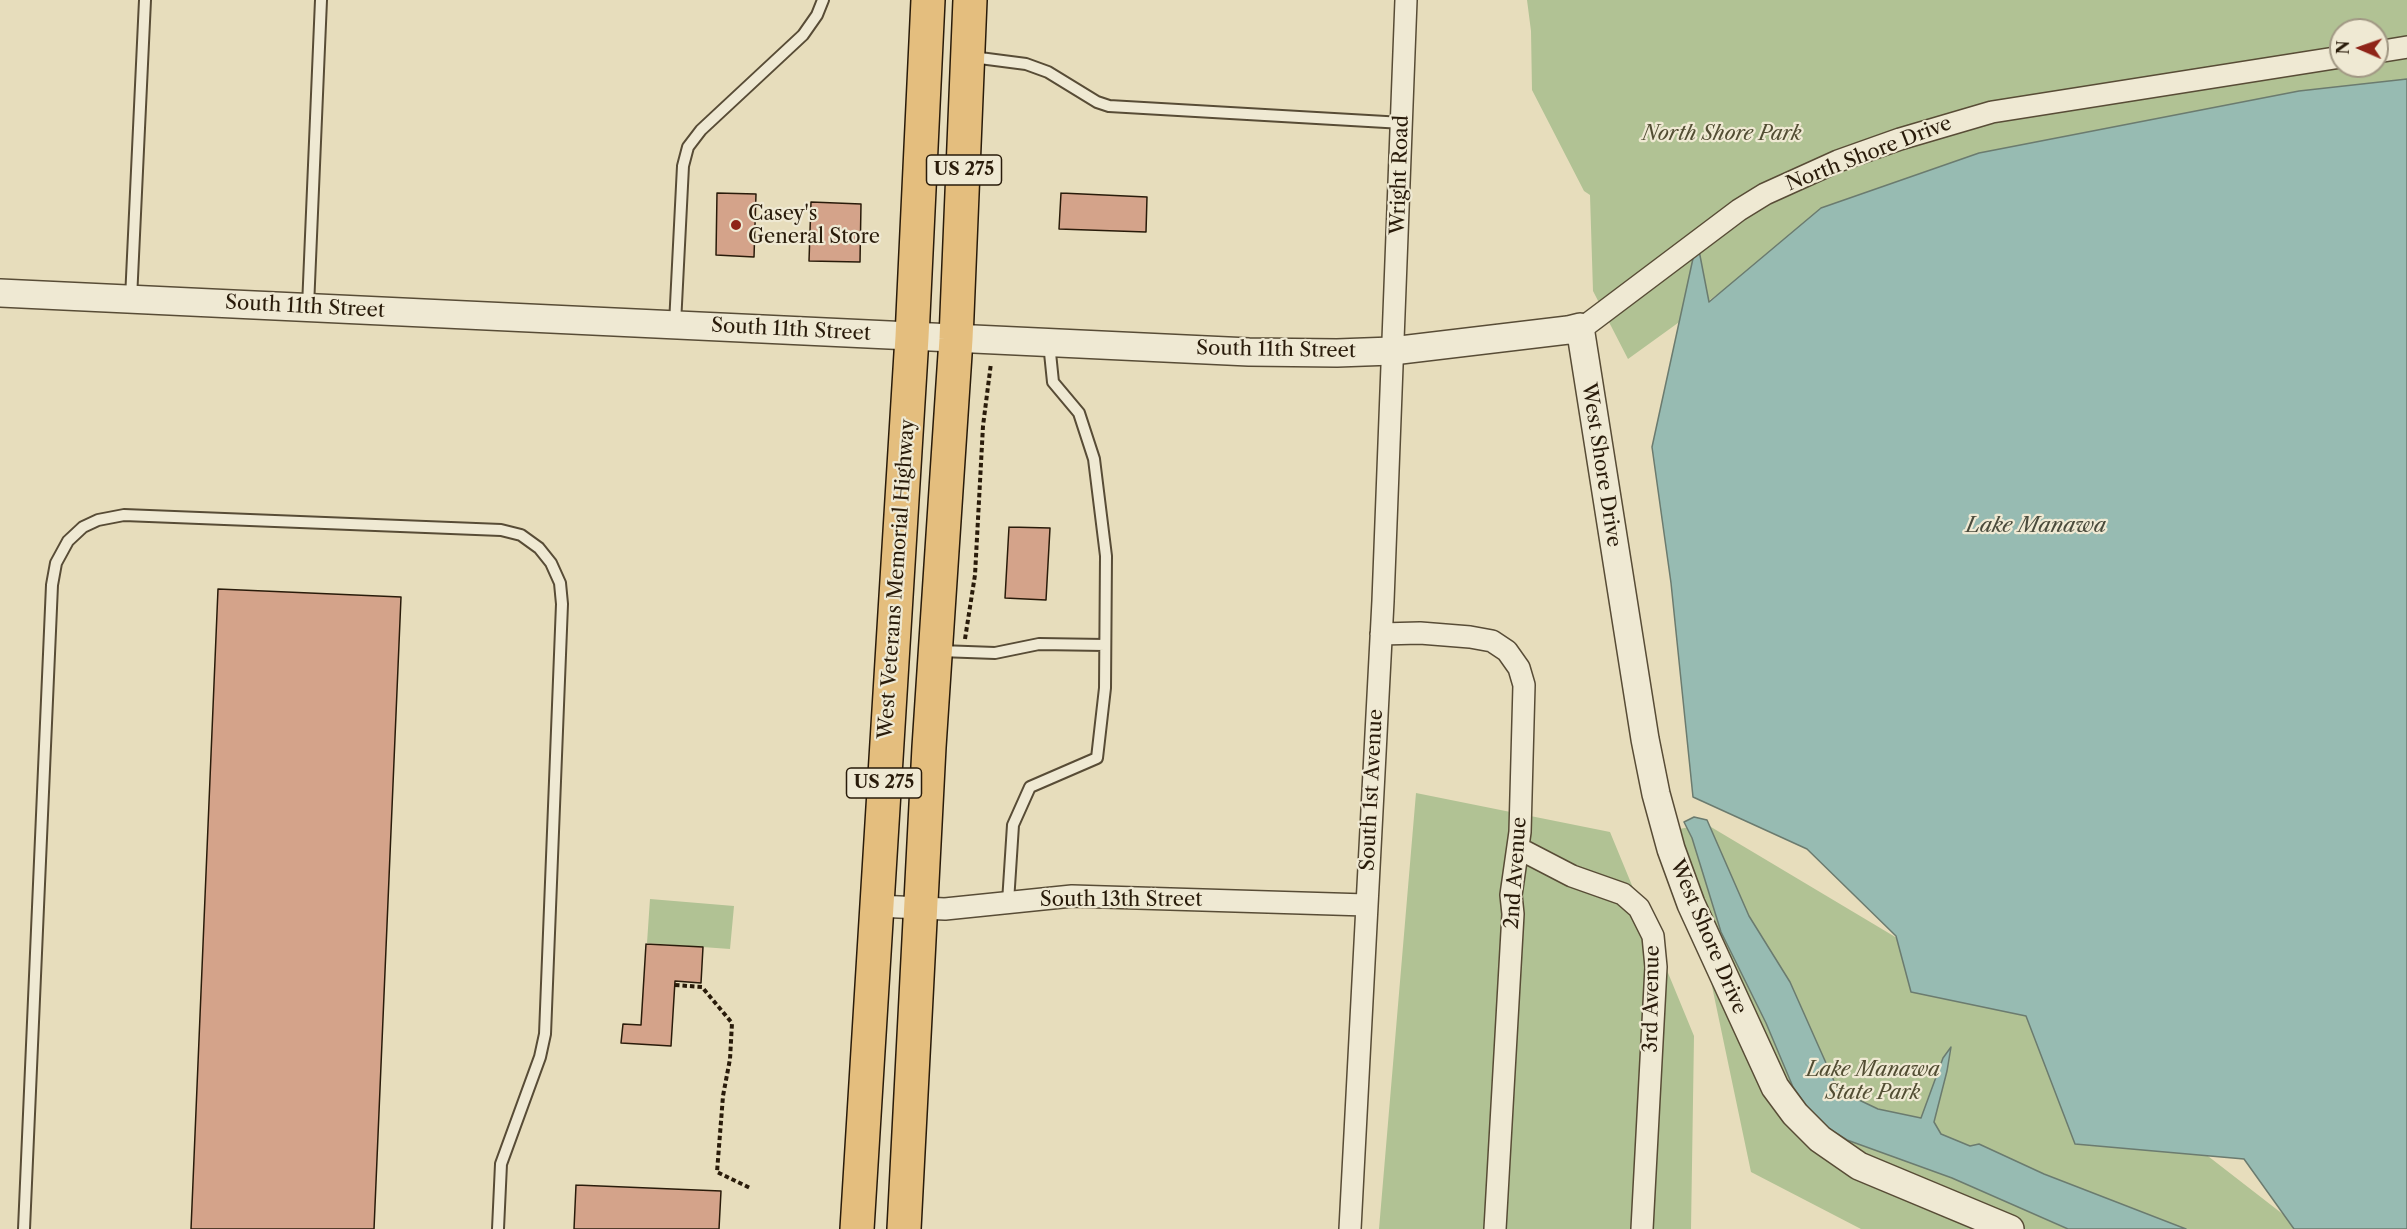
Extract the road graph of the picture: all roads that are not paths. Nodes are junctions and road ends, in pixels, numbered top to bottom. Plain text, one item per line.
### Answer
1 (145, 0) edge
2 (321, 0) edge
3 (823, 0) edge
4 (928, 0) edge
5 (970, 0) edge
6 (1406, 0) edge
7 (2407, 47) edge
8 (2389, 49) edge
9 (969, 56) junction
10 (2329, 59) edge
11 (1403, 123) junction
12 (0, 293) edge
13 (131, 299) junction
14 (308, 308) junction
15 (675, 324) junction
16 (1580, 327) junction
17 (912, 337) junction
18 (956, 339) junction
19 (1048, 343) junction
20 (1392, 351) junction
21 (1380, 634) junction
22 (1106, 645) junction
23 (950, 652) junction
24 (1518, 848) junction
25 (1008, 902) junction
26 (1366, 905) junction
27 (876, 906) junction
28 (921, 909) junction
29 (24, 1229) edge
30 (498, 1229) edge
31 (857, 1229) edge
32 (904, 1229) edge
33 (1350, 1229) edge
34 (1495, 1229) edge
35 (1642, 1229) edge
36 (2010, 1229) edge

1 - 13 lane
2 - 14 lane
3 - 15 lane
4 - 17 main road, West Veterans Memorial Highway / US 275
5 - 9 main road, US 275
6 - 11 street, Wright Road
7 - 8 street
9 - 11 lane
9 - 18 main road, US 275
10 - 16 street, North Shore Drive
11 - 20 street, Wright Road
12 - 13 street, South 11th Street
13 - 14 street, South 11th Street
14 - 15 street, South 11th Street
15 - 17 street, South 11th Street
16 - 20 street, South 11th Street
16 - 36 street, West Shore Drive
17 - 18 street, South 11th Street
17 - 27 main road, West Veterans Memorial Highway / US 275
18 - 19 street, South 11th Street
18 - 23 main road, US 275
19 - 20 street, South 11th Street
19 - 22 lane
20 - 21 street, South 1st Avenue
21 - 24 street, 2nd Avenue
21 - 26 street, South 1st Avenue
22 - 23 lane
22 - 25 lane
23 - 28 main road, US 275
24 - 34 street, 2nd Avenue
24 - 35 street, 3rd Avenue
25 - 26 street, South 13th Street
25 - 28 street, South 13th Street
26 - 33 street, South 1st Avenue
27 - 28 street, South 13th Street
27 - 31 main road, West Veterans Memorial Highway / US 275
28 - 32 main road, US 275
29 - 30 lane

